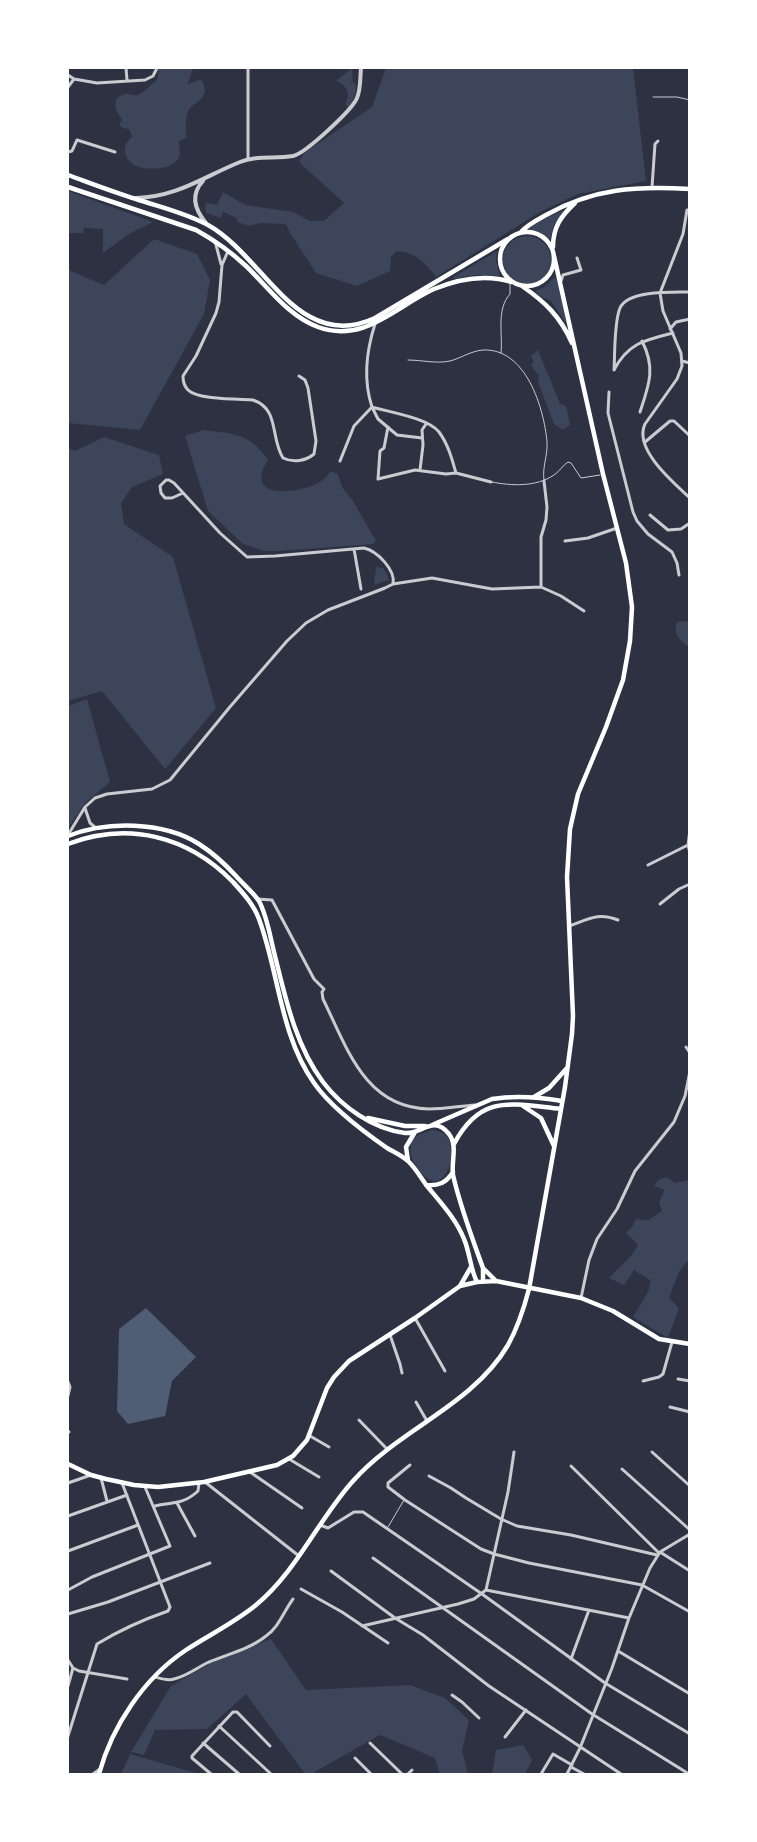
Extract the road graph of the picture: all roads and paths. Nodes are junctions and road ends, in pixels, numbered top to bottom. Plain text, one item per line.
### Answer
1 (126, 68) edge
2 (157, 68) edge
3 (248, 68) edge
4 (361, 68) edge
5 (687, 68) edge
6 (690, 70) edge
7 (68, 75) edge
8 (74, 79) junction
9 (127, 80) junction
10 (68, 87) edge
11 (653, 97) dead end
12 (690, 100) edge
13 (658, 141) dead end
14 (68, 152) edge
15 (115, 152) dead end
16 (248, 159) junction
17 (68, 175) edge
18 (205, 179) junction
19 (68, 187) edge
20 (652, 187) junction
21 (690, 189) edge
22 (134, 198) junction
23 (576, 202) junction
24 (690, 210) edge
25 (208, 225) junction
26 (521, 232) junction
27 (508, 239) junction
28 (215, 241) junction
29 (552, 248) junction
30 (228, 251) junction
31 (554, 256) junction
32 (577, 258) dead end
33 (222, 265) junction
34 (561, 280) junction
35 (511, 281) junction
36 (520, 285) junction
37 (660, 292) junction
38 (690, 292) edge
39 (690, 320) edge
40 (375, 324) junction
41 (670, 329) junction
42 (672, 334) junction
43 (642, 341) junction
44 (575, 351) junction
45 (501, 353) junction
46 (408, 360) dead end
47 (682, 361) junction
48 (690, 363) edge
49 (299, 376) dead end
50 (609, 392) dead end
51 (372, 407) junction
52 (640, 412) dead end
53 (426, 424) junction
54 (388, 427) junction
55 (690, 436) edge
56 (422, 438) junction
57 (645, 443) junction
58 (340, 461) dead end
59 (420, 470) junction
60 (454, 473) junction
61 (604, 474) junction
62 (544, 481) junction
63 (491, 482) joint
64 (183, 493) junction
65 (690, 498) edge
66 (650, 515) dead end
67 (690, 523) edge
68 (617, 528) junction
69 (566, 541) dead end
70 (354, 549) junction
71 (678, 575) dead end
72 (393, 584) junction
73 (541, 586) junction
74 (361, 589) dead end
75 (584, 611) dead end
76 (85, 807) junction
77 (97, 828) junction
78 (690, 830) edge
79 (68, 836) edge
80 (68, 844) edge
81 (688, 844) junction
82 (690, 853) edge
83 (648, 865) dead end
84 (690, 884) edge
85 (258, 900) junction
86 (660, 904) dead end
87 (618, 920) dead end
88 (569, 926) junction
89 (686, 1048) dead end
90 (690, 1053) edge
91 (568, 1067) junction
92 (690, 1071) edge
93 (533, 1097) junction
94 (562, 1101) junction
95 (481, 1104) junction
96 (522, 1105) junction
97 (561, 1109) junction
98 (359, 1115) junction
99 (429, 1125) junction
100 (415, 1132) junction
101 (454, 1144) junction
102 (554, 1147) junction
103 (408, 1161) junction
104 (453, 1172) junction
105 (426, 1185) junction
106 (471, 1266) junction
107 (482, 1268) junction
108 (483, 1281) junction
109 (496, 1281) junction
110 (477, 1282) junction
111 (460, 1286) junction
112 (581, 1298) junction
113 (415, 1318) junction
114 (390, 1335) junction
115 (672, 1342) junction
116 (690, 1344) edge
117 (445, 1371) dead end
118 (402, 1373) dead end
119 (678, 1379) dead end
120 (643, 1381) dead end
121 (690, 1381) edge
122 (68, 1382) edge
123 (68, 1396) edge
124 (416, 1402) dead end
125 (670, 1407) dead end
126 (690, 1412) edge
127 (359, 1420) dead end
128 (427, 1421) junction
129 (310, 1436) junction
130 (329, 1446) dead end
131 (387, 1449) junction
132 (514, 1452) dead end
133 (652, 1452) dead end
134 (289, 1459) junction
135 (68, 1464) edge
136 (410, 1465) dead end
137 (571, 1466) dead end
138 (622, 1469) dead end
139 (250, 1472) junction
140 (91, 1475) junction
141 (429, 1476) dead end
142 (319, 1477) dead end
143 (100, 1478) junction
144 (68, 1483) edge
145 (122, 1483) junction
146 (201, 1483) junction
147 (690, 1486) edge
148 (145, 1487) junction
149 (127, 1495) junction
150 (404, 1500) junction
151 (107, 1501) junction
152 (178, 1503) junction
153 (154, 1506) junction
154 (302, 1508) dead end
155 (68, 1516) edge
156 (501, 1519) junction
157 (138, 1524) junction
158 (320, 1525) junction
159 (387, 1528) junction
160 (690, 1530) edge
161 (690, 1534) edge
162 (195, 1536) dead end
163 (68, 1551) edge
164 (658, 1553) junction
165 (150, 1554) junction
166 (494, 1554) junction
167 (299, 1556) junction
168 (373, 1558) dead end
169 (210, 1563) dead end
170 (331, 1570) dead end
171 (690, 1571) edge
172 (161, 1582) junction
173 (642, 1586) junction
174 (301, 1589) dead end
175 (68, 1590) edge
176 (486, 1590) junction
177 (482, 1594) junction
178 (293, 1599) dead end
179 (441, 1608) junction
180 (589, 1610) junction
181 (690, 1612) edge
182 (68, 1614) edge
183 (395, 1618) junction
184 (629, 1618) junction
185 (362, 1626) junction
186 (388, 1643) dead end
187 (618, 1650) junction
188 (571, 1659) junction
189 (68, 1660) edge
190 (73, 1668) junction
191 (87, 1674) junction
192 (156, 1677) junction
193 (127, 1679) dead end
194 (605, 1682) junction
195 (68, 1686) edge
196 (690, 1694) edge
197 (452, 1695) dead end
198 (526, 1710) junction
199 (592, 1714) junction
200 (479, 1718) dead end
201 (219, 1726) junction
202 (690, 1734) edge
203 (68, 1736) edge
204 (505, 1737) dead end
205 (203, 1743) junction
206 (370, 1743) dead end
207 (270, 1746) dead end
208 (580, 1748) junction
209 (355, 1758) dead end
210 (571, 1766) junction
211 (101, 1769) junction
212 (412, 1770) dead end
213 (93, 1774) edge
214 (99, 1774) edge
215 (210, 1774) edge
216 (239, 1774) edge
217 (271, 1774) edge
218 (371, 1774) edge
219 (402, 1774) edge
220 (408, 1774) edge
221 (541, 1774) edge
222 (567, 1774) edge
223 (584, 1774) edge
224 (621, 1774) edge
225 (689, 1774) edge

1 - 9 street
2 - 9 street
3 - 16 street
4 - 16 street
5 - 6 lane
7 - 8 street
8 - 9 street
8 - 10 street
11 - 12 lane
13 - 20 street
14 - 15 street
16 - 18 street
17 - 22 main road
18 - 22 street
18 - 25 street
19 - 28 main road
20 - 21 main road
20 - 23 main road
22 - 25 main road
23 - 26 main road
23 - 29 main road
24 - 37 street
25 - 27 main road
26 - 27 main road
26 - 29 main road
27 - 35 main road
28 - 30 main road
28 - 33 street
29 - 31 main road
30 - 33 street
30 - 40 main road
31 - 34 main road
31 - 36 main road
32 - 34 street
33 - 49 street
34 - 44 main road
35 - 36 main road
35 - 40 main road
35 - 45 lane
36 - 44 main road
37 - 38 street
37 - 41 street
37 - 43 street
39 - 41 street
40 - 51 street
41 - 42 street
42 - 43 street
42 - 47 street
43 - 52 street
44 - 61 main road
45 - 46 lane
45 - 62 lane
47 - 48 street
47 - 57 street
50 - 71 street
51 - 53 street
51 - 54 street
51 - 58 street
53 - 56 street
53 - 60 street
54 - 56 street
54 - 59 street
55 - 57 street
56 - 59 street
57 - 65 street
59 - 60 street
60 - 63 street
61 - 62 lane
61 - 68 main road
62 - 63 lane
62 - 73 street
64 - 64 street
64 - 70 street
66 - 67 street
68 - 69 street
68 - 88 main road
70 - 72 street
70 - 74 street
72 - 73 street
72 - 76 street
73 - 75 street
76 - 77 street
76 - 79 street
77 - 79 main road
77 - 85 main road
78 - 81 street
80 - 103 main road
81 - 82 street
81 - 83 street
84 - 86 street
85 - 95 street
85 - 98 main road
87 - 88 street
88 - 91 main road
89 - 90 street
91 - 93 main road
91 - 94 main road
92 - 112 street
93 - 94 main road
93 - 95 main road
94 - 97 main road
95 - 99 main road
96 - 97 main road
96 - 101 main road
96 - 102 main road
97 - 102 main road
98 - 99 main road
98 - 100 main road
99 - 100 main road
99 - 101 main road
100 - 103 main road
101 - 104 main road
102 - 128 main road
103 - 105 main road
104 - 105 main road
104 - 107 main road
105 - 106 main road
106 - 110 main road
106 - 111 main road
107 - 108 main road
107 - 109 main road
108 - 109 main road
108 - 110 main road
109 - 112 main road
110 - 111 main road
111 - 113 main road
112 - 115 main road
113 - 114 main road
113 - 117 street
114 - 118 street
114 - 129 main road
115 - 116 main road
115 - 120 street
119 - 121 street
122 - 123 street
124 - 128 street
125 - 126 street
127 - 131 street
128 - 131 main road
129 - 130 street
129 - 134 main road
131 - 158 main road
132 - 156 street
133 - 147 street
134 - 139 main road
134 - 142 street
135 - 140 main road
136 - 150 street
137 - 164 street
138 - 160 street
139 - 146 main road
139 - 154 street
140 - 143 main road
140 - 144 street
141 - 156 street
143 - 145 main road
143 - 151 street
145 - 148 main road
145 - 149 street
146 - 148 main road
146 - 152 street
146 - 167 street
148 - 153 street
149 - 151 street
149 - 157 street
150 - 159 lane
150 - 166 street
151 - 155 street
152 - 153 street
152 - 162 street
153 - 165 street
156 - 164 street
156 - 166 street
157 - 163 street
157 - 165 street
158 - 159 street
158 - 167 main road
159 - 177 street
161 - 164 street
164 - 171 street
164 - 173 street
165 - 172 street
165 - 175 street
166 - 173 street
166 - 176 street
167 - 192 main road
168 - 179 street
169 - 172 street
170 - 183 street
172 - 182 street
172 - 191 street
173 - 181 street
173 - 184 street
174 - 185 street
176 - 177 street
176 - 180 street
177 - 179 street
177 - 188 street
178 - 192 street
179 - 183 street
179 - 199 street
180 - 184 street
180 - 188 street
183 - 185 street
183 - 198 street
184 - 187 street
185 - 186 street
187 - 194 street
187 - 196 street
188 - 194 street
189 - 190 street
190 - 191 street
190 - 195 street
191 - 193 street
191 - 203 street
192 - 211 main road
194 - 199 street
194 - 202 street
197 - 200 street
198 - 204 street
198 - 208 street
199 - 208 street
199 - 225 street
201 - 205 street
201 - 207 street
201 - 217 street
205 - 215 street
205 - 216 street
206 - 219 street
208 - 210 street
208 - 224 street
209 - 218 street
210 - 221 street
210 - 222 street
210 - 223 street
211 - 213 street
211 - 214 main road
212 - 220 street

